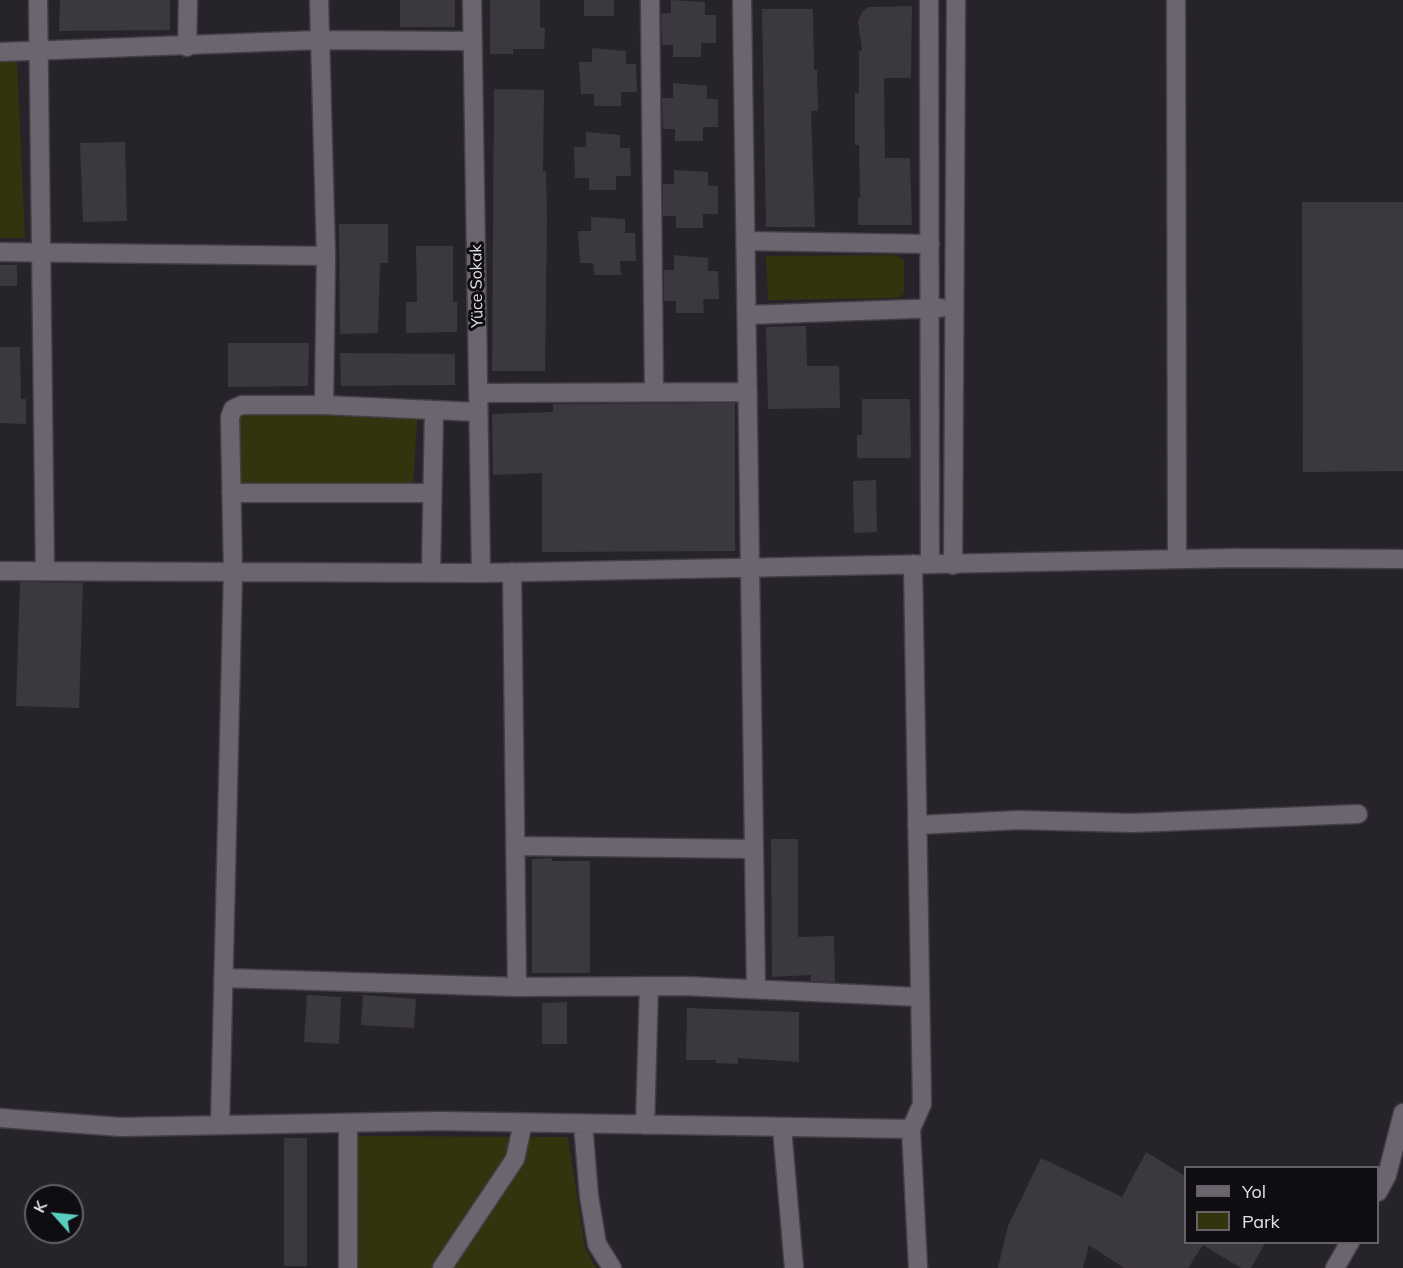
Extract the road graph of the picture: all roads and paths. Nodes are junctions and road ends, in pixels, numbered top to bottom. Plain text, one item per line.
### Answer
1 (38, 0) edge
2 (188, 0) edge
3 (318, 0) edge
4 (472, 0) edge
5 (650, 0) edge
6 (742, 0) edge
7 (929, 0) edge
8 (956, 0) edge
9 (1176, 0) edge
10 (319, 40) junction
11 (473, 41) junction
12 (188, 47) junction
13 (0, 52) edge
14 (38, 52) junction
15 (746, 241) junction
16 (930, 244) junction
17 (0, 252) edge
18 (40, 252) junction
19 (326, 256) junction
20 (953, 307) junction
21 (930, 308) junction
22 (747, 315) junction
23 (654, 392) junction
24 (748, 392) junction
25 (478, 393) junction
26 (324, 405) junction
27 (434, 410) junction
28 (478, 412) junction
29 (231, 493) junction
30 (432, 493) junction
31 (1177, 559) junction
32 (1403, 559) edge
33 (922, 564) junction
34 (953, 565) junction
35 (750, 567) junction
36 (0, 571) edge
37 (45, 571) junction
38 (233, 572) junction
39 (431, 572) junction
40 (512, 572) junction
41 (481, 573) junction
42 (1358, 814) dead end
43 (917, 825) junction
44 (515, 846) junction
45 (754, 849) junction
46 (224, 978) junction
47 (649, 986) junction
48 (517, 987) junction
49 (756, 989) junction
50 (919, 997) junction
51 (1403, 1113) edge
52 (0, 1118) edge
53 (348, 1123) junction
54 (523, 1123) junction
55 (583, 1124) junction
56 (220, 1125) junction
57 (645, 1125) junction
58 (782, 1128) junction
59 (911, 1129) junction
60 (1379, 1189) edge
61 (1349, 1244) edge
62 (348, 1268) edge
63 (442, 1268) edge
64 (612, 1268) edge
65 (794, 1268) edge
66 (918, 1268) edge
67 (1335, 1268) edge

1 - 14 street
2 - 12 street
3 - 10 street
4 - 11 street, Yüce Sokak
5 - 23 street
6 - 15 street
7 - 16 street
8 - 20 street
9 - 31 street
10 - 11 street
10 - 12 street
10 - 19 street
11 - 25 street, Yüce Sokak
12 - 14 street
13 - 14 street
14 - 18 street
15 - 16 street
15 - 22 street
16 - 21 street
17 - 18 street
18 - 19 street
18 - 37 street
19 - 26 street
20 - 21 street
20 - 34 street
21 - 22 street
21 - 33 street
22 - 24 street
23 - 24 street
23 - 25 street
24 - 35 street
25 - 28 street, Yüce Sokak
26 - 27 street
26 - 29 street
27 - 28 street
27 - 30 street
28 - 41 street, Yüce Sokak
29 - 30 street
29 - 38 street
30 - 39 street
31 - 32 street
31 - 34 street
33 - 34 street
33 - 35 street
33 - 43 street
35 - 40 street
35 - 45 street
36 - 37 street
37 - 38 street
38 - 39 street
38 - 46 street
39 - 41 street
40 - 41 street
40 - 44 street
42 - 43 street
43 - 50 street
44 - 45 street
44 - 48 street
45 - 49 street
46 - 48 street
46 - 56 street
47 - 48 street
47 - 49 street
47 - 57 street
49 - 50 street
50 - 59 street
51 - 60 street
52 - 56 street
53 - 54 street
53 - 56 street
53 - 62 street
54 - 55 street
54 - 63 street
55 - 57 street
55 - 64 street
57 - 58 street
58 - 59 street
58 - 65 street
59 - 66 street
61 - 67 street

